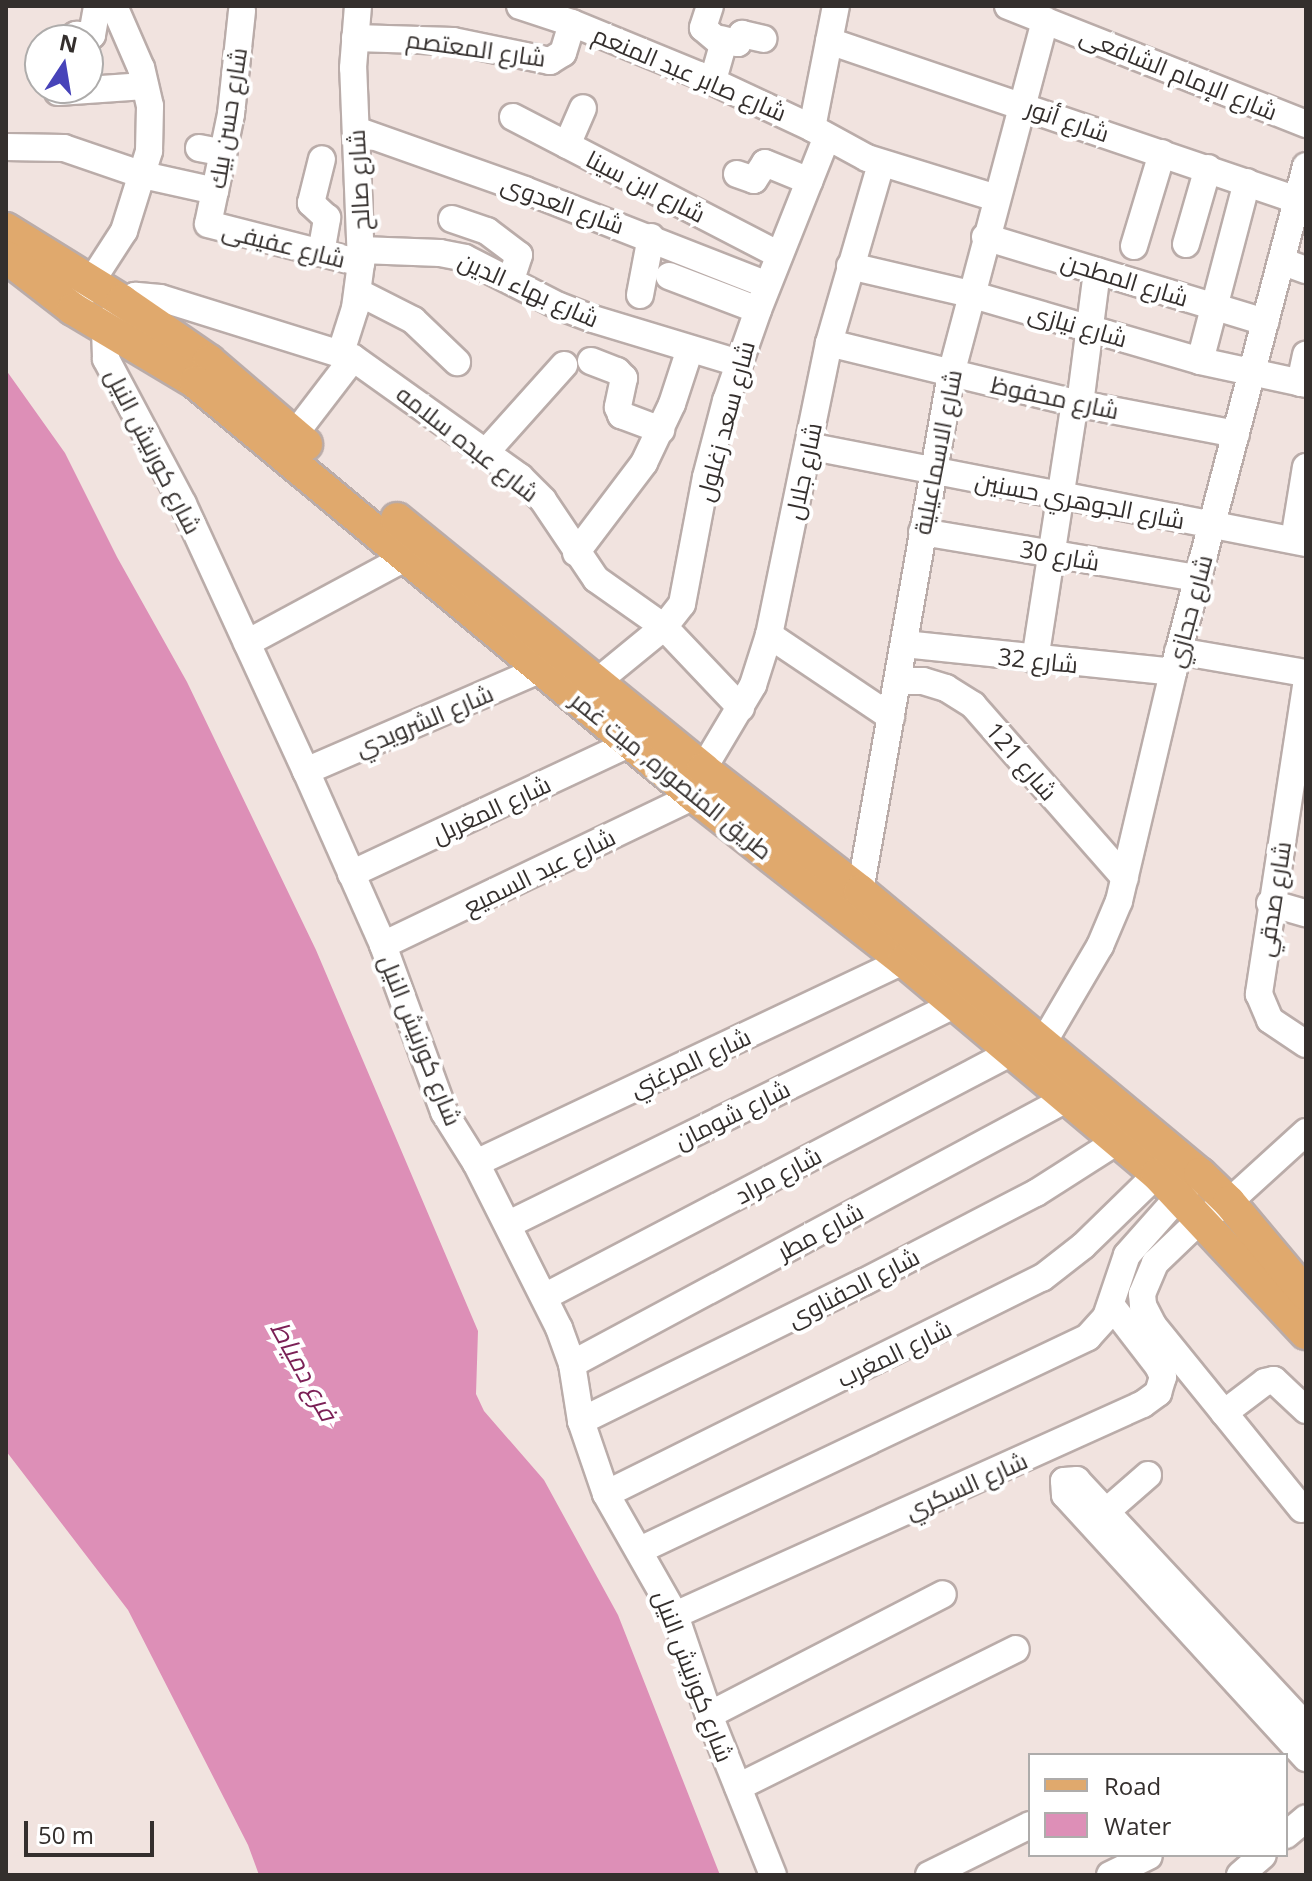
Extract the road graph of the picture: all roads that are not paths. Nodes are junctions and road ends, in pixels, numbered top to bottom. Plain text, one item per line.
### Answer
1 (114, 6) edge
2 (358, 6) edge
3 (520, 6) edge
4 (710, 6) edge
5 (836, 6) edge
6 (1008, 6) edge
7 (242, 11) dead end
8 (1045, 20) junction
9 (572, 23) junction
10 (355, 38) junction
11 (720, 39) junction
12 (763, 39) dead end
13 (829, 41) junction
14 (713, 81) junction
15 (145, 86) junction
16 (104, 89) edge
17 (1022, 104) junction
18 (583, 108) dead end
19 (513, 117) dead end
20 (1306, 124) edge
21 (356, 130) junction
22 (820, 132) junction
23 (567, 145) junction
24 (6, 147) edge
25 (1162, 153) junction
26 (322, 159) dead end
27 (881, 164) junction
28 (1306, 166) edge
29 (1208, 168) junction
30 (737, 174) dead end
31 (143, 175) junction
32 (809, 181) junction
33 (1247, 182) junction
34 (215, 191) junction
35 (996, 198) junction
36 (1302, 201) edge
37 (452, 219) dead end
38 (208, 224) joint
39 (6, 229) edge
40 (651, 237) junction
41 (985, 237) junction
42 (1186, 244) dead end
43 (1134, 246) dead end
44 (321, 253) junction
45 (779, 255) junction
46 (361, 256) junction
47 (6, 257) edge
48 (1294, 265) edge
49 (850, 266) junction
50 (1097, 271) junction
51 (669, 276) dead end
52 (511, 280) junction
53 (767, 285) junction
54 (358, 292) junction
55 (970, 294) junction
56 (640, 295) dead end
57 (82, 296) junction
58 (122, 301) junction
59 (1214, 306) junction
60 (758, 310) junction
61 (1265, 322) junction
62 (105, 329) junction
63 (1090, 329) junction
64 (829, 343) junction
65 (690, 349) junction
66 (347, 355) junction
67 (1306, 355) edge
68 (591, 361) dead end
69 (1200, 361) junction
70 (457, 362) dead end
71 (739, 363) junction
72 (564, 365) dead end
73 (1252, 373) junction
74 (951, 374) junction
75 (1303, 383) edge
76 (1078, 404) junction
77 (661, 430) junction
78 (1236, 434) junction
79 (294, 435) junction
80 (808, 446) junction
81 (486, 452) junction
82 (1306, 467) edge
83 (933, 471) junction
84 (1060, 497) junction
85 (1212, 526) junction
86 (922, 532) junction
87 (1300, 542) edge
88 (576, 553) junction
89 (1051, 553) junction
90 (407, 557) junction
91 (1198, 578) junction
92 (664, 627) junction
93 (769, 635) junction
94 (247, 643) junction
95 (904, 644) junction
96 (1035, 660) junction
97 (1175, 662) junction
98 (542, 669) junction
99 (1306, 673) edge
100 (598, 681) junction
101 (898, 681) junction
102 (1305, 701) edge
103 (741, 708) junction
104 (891, 717) junction
105 (631, 743) junction
106 (306, 771) junction
107 (699, 783) junction
108 (1299, 784) edge
109 (1295, 830) edge
110 (351, 874) junction
111 (1125, 878) junction
112 (860, 891) junction
113 (1270, 903) junction
114 (1306, 913) edge
115 (383, 945) junction
116 (904, 961) junction
117 (956, 1004) junction
118 (1043, 1043) junction
119 (1306, 1044) edge
120 (1012, 1052) junction
121 (1068, 1098) junction
122 (1306, 1132) edge
123 (1119, 1140) junction
124 (476, 1163) junction
125 (1178, 1181) junction
126 (1229, 1202) junction
127 (1200, 1220) junction
128 (509, 1224) junction
129 (1306, 1294) edge
130 (544, 1297) junction
131 (1111, 1305) junction
132 (1306, 1333) edge
133 (572, 1364) junction
134 (1306, 1410) edge
135 (1224, 1413) junction
136 (581, 1421) junction
137 (1148, 1475) dead end
138 (606, 1494) junction
139 (1302, 1509) dead end
140 (640, 1550) junction
141 (943, 1594) dead end
142 (675, 1615) junction
143 (1016, 1649) dead end
144 (1233, 1664) junction
145 (709, 1715) junction
146 (1306, 1726) edge
147 (1306, 1758) edge
148 (738, 1787) junction
149 (1306, 1818) edge
150 (1028, 1826) edge
151 (1288, 1833) edge
152 (1147, 1857) edge
153 (1261, 1857) edge
154 (773, 1875) edge
155 (929, 1875) edge
156 (1110, 1875) edge
157 (1240, 1875) edge

1 - 15 street
2 - 10 street, شارع صالح
3 - 9 street, شارع صابر عبد المنعم
4 - 11 street
5 - 13 street, شارع سعد زغلول
6 - 8 street, شارع الإمام الشافعى
7 - 34 street, شارع حسن بيك
8 - 17 street, شارع الاسماعيلية
8 - 20 street, شارع الإمام الشافعى
9 - 10 street, شارع المعتصم
9 - 14 street, شارع صابر عبد المنعم
10 - 21 street, شارع صالح
11 - 12 street
11 - 14 street
13 - 17 street, شارع أنور
13 - 22 street, شارع سعد زغلول
14 - 22 street, شارع صابر عبد المنعم
15 - 16 street
15 - 31 street
17 - 25 street, شارع أنور
17 - 35 street, شارع الاسماعيلية
18 - 23 street
19 - 23 street, شارع ابن سينا
21 - 40 street, شارع العدوى
21 - 46 street, شارع صالح
22 - 27 street, شارع صابر عبد المنعم
22 - 32 street, شارع سعد زغلول
23 - 45 street, شارع ابن سينا
24 - 31 street
25 - 29 street, شارع أنور
25 - 43 street
26 - 44 street
27 - 35 street, شارع صابر عبد المنعم
27 - 49 street, شارع جلال
28 - 36 street, شارع حجازي
29 - 33 street, شارع أنور
29 - 42 street
30 - 32 street
31 - 34 street
31 - 57 street
32 - 45 street, شارع سعد زغلول
33 - 36 street, شارع أنور
33 - 59 street
34 - 38 street, شارع حسن بيك
35 - 41 street, شارع الاسماعيلية
36 - 48 street, شارع حجازي
37 - 52 street
38 - 44 street, شارع عفيفى
39 - 57 main road, طريق المنصوره, ميت غمر
40 - 53 street, شارع العدوى
40 - 56 street
41 - 50 street, شارع المطحن
41 - 55 street, شارع الاسماعيلية
44 - 46 street, شارع عفيفى
45 - 53 street, شارع سعد زغلول
46 - 52 street, شارع بهاء الدين
46 - 54 street, شارع صالح
47 - 57 main road, طريق المنصوره, ميت غمر
48 - 61 street, شارع حجازي
49 - 55 street, شارع نيازى
49 - 64 street, شارع جلال
50 - 59 street, شارع المطحن
50 - 63 street
51 - 60 street
52 - 65 street, شارع بهاء الدين
53 - 60 street, شارع سعد زغلول
54 - 66 street, شارع صالح
54 - 70 street
55 - 63 street, شارع نيازى
55 - 74 street, شارع الاسماعيلية
57 - 58 main road, طريق المنصوره, ميت غمر
57 - 62 main road, طريق المنصوره, ميت غمر
58 - 62 street
58 - 66 street, شارع عبده سلامه
58 - 79 main road, طريق المنصوره, ميت غمر
59 - 61 street, شارع المطحن
59 - 69 street
60 - 71 street, شارع سعد زغلول
61 - 73 street, شارع حجازي
62 - 90 main road, طريق المنصوره, ميت غمر
62 - 94 street, شارع كورنيش النيل
63 - 69 street, شارع نيازى
63 - 76 street
64 - 74 street, شارع محفوظ
64 - 80 street, شارع جلال
65 - 71 street, شارع بهاء الدين
65 - 77 street
66 - 79 street, شارع صالح
66 - 81 street, شارع عبده سلامه
67 - 75 street
68 - 77 street
69 - 73 street, شارع نيازى
71 - 92 street, شارع سعد زغلول
72 - 81 street
73 - 75 street, شارع نيازى
73 - 78 street, شارع حجازي
74 - 76 street, شارع محفوظ
74 - 83 street, شارع الاسماعيلية
76 - 78 street, شارع محفوظ
76 - 84 street
77 - 88 street
78 - 85 street, شارع حجازي
79 - 100 main road, طريق المنصوره, ميت غمر
80 - 83 street, شارع الجوهري حسنين
80 - 93 street, شارع جلال
81 - 88 street, شارع عبده سلامه
82 - 87 street
83 - 84 street, شارع الجوهري حسنين
83 - 86 street, شارع الاسماعيلية
84 - 85 street, شارع الجوهري حسنين
84 - 89 street
85 - 87 street, شارع الجوهري حسنين
85 - 91 street, شارع حجازي
86 - 89 street, شارع 30
86 - 95 street, شارع الاسماعيلية
88 - 92 street, شارع عبده سلامه
89 - 91 street, شارع 30
89 - 96 street
90 - 94 street
90 - 98 main road, طريق المنصوره, ميت غمر
91 - 97 street, شارع حجازي
92 - 100 street, شارع سعد زغلول
92 - 103 street, شارع عبده سلامه
93 - 103 street, شارع جلال
93 - 104 street
94 - 106 street, شارع كورنيش النيل
95 - 96 street, شارع 32
95 - 101 street, شارع الاسماعيلية
96 - 97 street, شارع 32
97 - 99 street, شارع 32
97 - 111 street, شارع حجازي
98 - 105 main road, طريق المنصوره, ميت غمر
98 - 106 street, شارع الشرويدي
100 - 107 main road, طريق المنصوره, ميت غمر
101 - 104 street, شارع الاسماعيلية
101 - 111 street, شارع 121
102 - 108 street, شارع صدقي
103 - 107 street, شارع جلال
104 - 112 street, شارع الاسماعيلية
105 - 107 main road, طريق المنصوره, ميت غمر
105 - 110 street, شارع المغربل
106 - 110 street, شارع كورنيش النيل
107 - 112 main road, طريق المنصوره, ميت غمر
107 - 115 street, شارع عبد السميع
107 - 116 main road, طريق المنصوره, ميت غمر
108 - 109 street, شارع صدقي
109 - 113 street, شارع صدقي
110 - 115 street, شارع كورنيش النيل
111 - 118 street, شارع حجازي
112 - 118 main road, طريق المنصوره, ميت غمر
113 - 114 street
113 - 119 street, شارع صدقي
115 - 124 street, شارع كورنيش النيل
116 - 117 main road, طريق المنصوره, ميت غمر
116 - 124 street, شارع المرغني
117 - 120 main road, طريق المنصوره, ميت غمر
117 - 128 street, شارع شومان
118 - 125 main road, طريق المنصوره, ميت غمر
120 - 121 main road, طريق المنصوره, ميت غمر
120 - 130 street, شارع مراد
121 - 123 main road, طريق المنصوره, ميت غمر
121 - 133 street, شارع مطر
122 - 126 street
123 - 125 main road, طريق المنصوره, ميت غمر
123 - 136 street, شارع الحفناوى
124 - 128 street, شارع كورنيش النيل
125 - 126 main road, طريق المنصوره, ميت غمر
125 - 127 main road, طريق المنصوره, ميت غمر
125 - 131 street
125 - 138 street, شارع المغرب
126 - 127 street
126 - 129 main road, طريق المنصوره, ميت غمر
127 - 132 main road, طريق المنصوره, ميت غمر
127 - 135 street
128 - 130 street, شارع كورنيش النيل
130 - 133 street, شارع كورنيش النيل
131 - 140 street
131 - 142 street, شارع السكري
133 - 136 street, شارع كورنيش النيل
134 - 135 street
135 - 139 street
136 - 138 street, شارع كورنيش النيل
137 - 144 street
138 - 140 street, شارع كورنيش النيل
140 - 142 street, شارع كورنيش النيل
141 - 145 street
142 - 145 street, شارع كورنيش النيل
143 - 148 street
144 - 146 street
144 - 147 street
145 - 148 street, شارع كورنيش النيل
148 - 154 street, شارع كورنيش النيل
149 - 151 street
150 - 155 street
152 - 156 street
153 - 157 street

